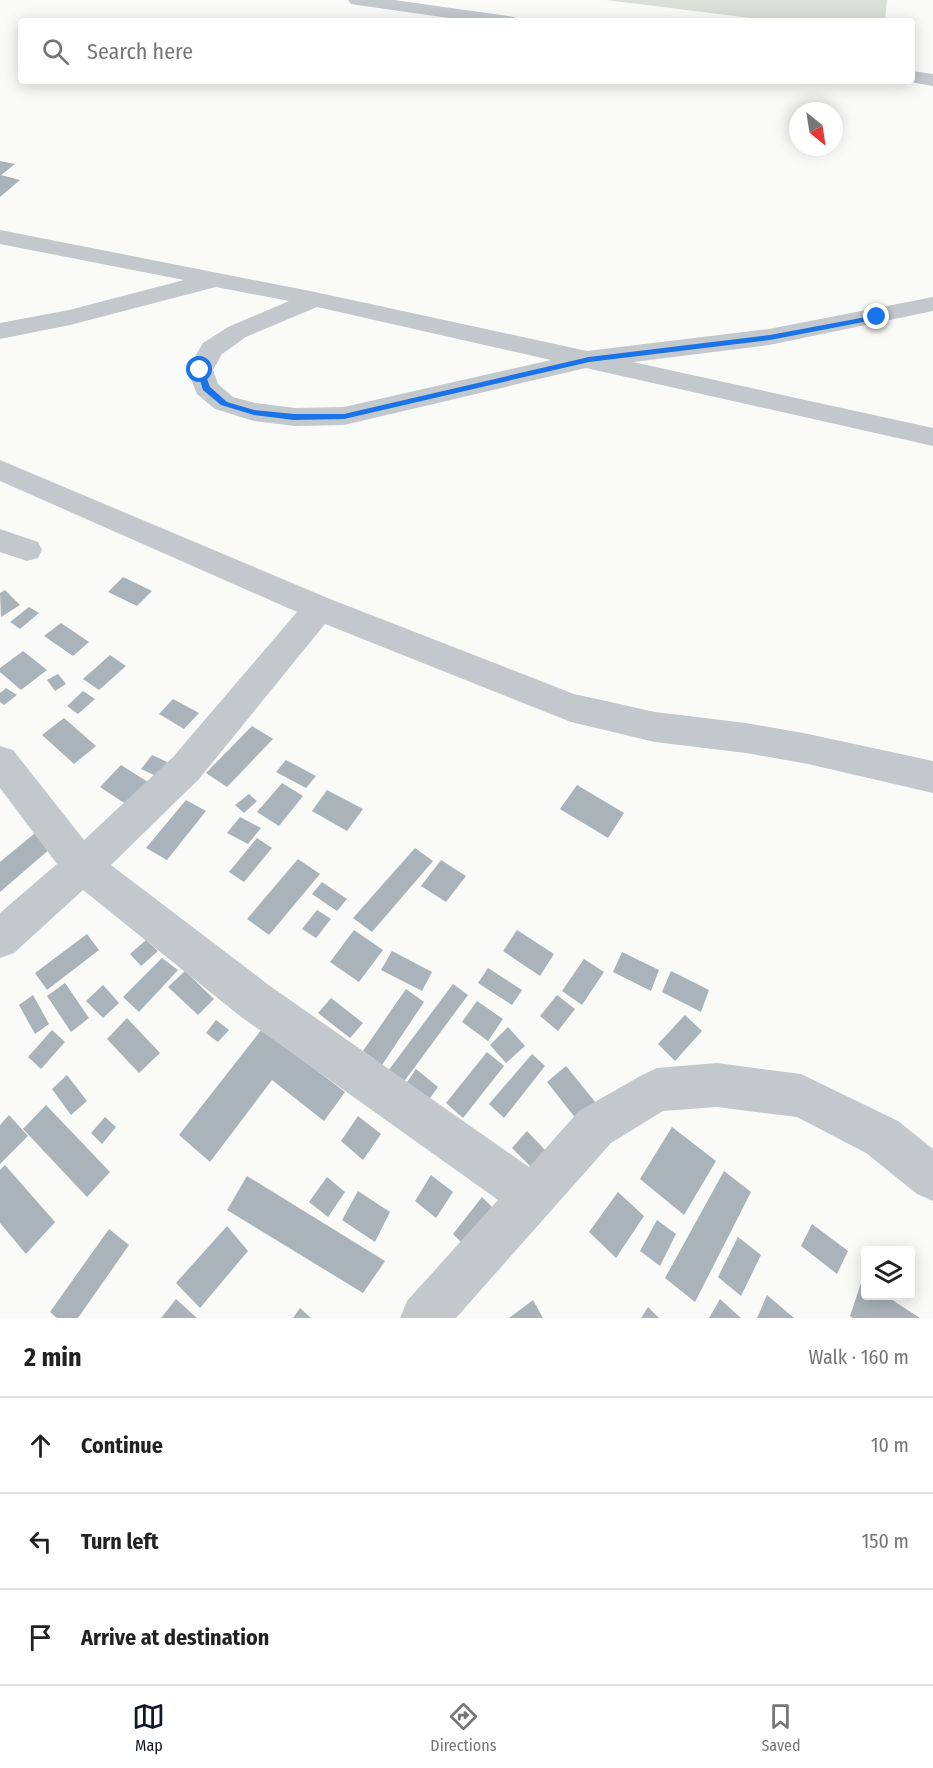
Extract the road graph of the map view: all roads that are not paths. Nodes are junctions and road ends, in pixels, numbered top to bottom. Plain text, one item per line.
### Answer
1 (357, 0) edge
2 (486, 18) edge
3 (915, 77) edge
4 (933, 80) edge
5 (0, 237) edge
6 (220, 278) junction
7 (315, 299) junction
8 (933, 304) edge
9 (0, 331) edge
10 (589, 359) junction
11 (933, 437) edge
12 (0, 470) edge
13 (319, 609) junction
14 (0, 761) edge
15 (933, 777) edge
16 (81, 865) junction
17 (0, 939) edge
18 (933, 1178) edge
19 (533, 1197) junction
20 (424, 1318) edge

1 - 2 street
3 - 4 street
5 - 6 street
6 - 7 street
6 - 9 street
7 - 10 street
7 - 10 street
8 - 10 street
10 - 11 street
12 - 13 street
13 - 15 street
13 - 16 street
14 - 16 street
16 - 17 street
16 - 19 street
18 - 19 street
19 - 20 street

